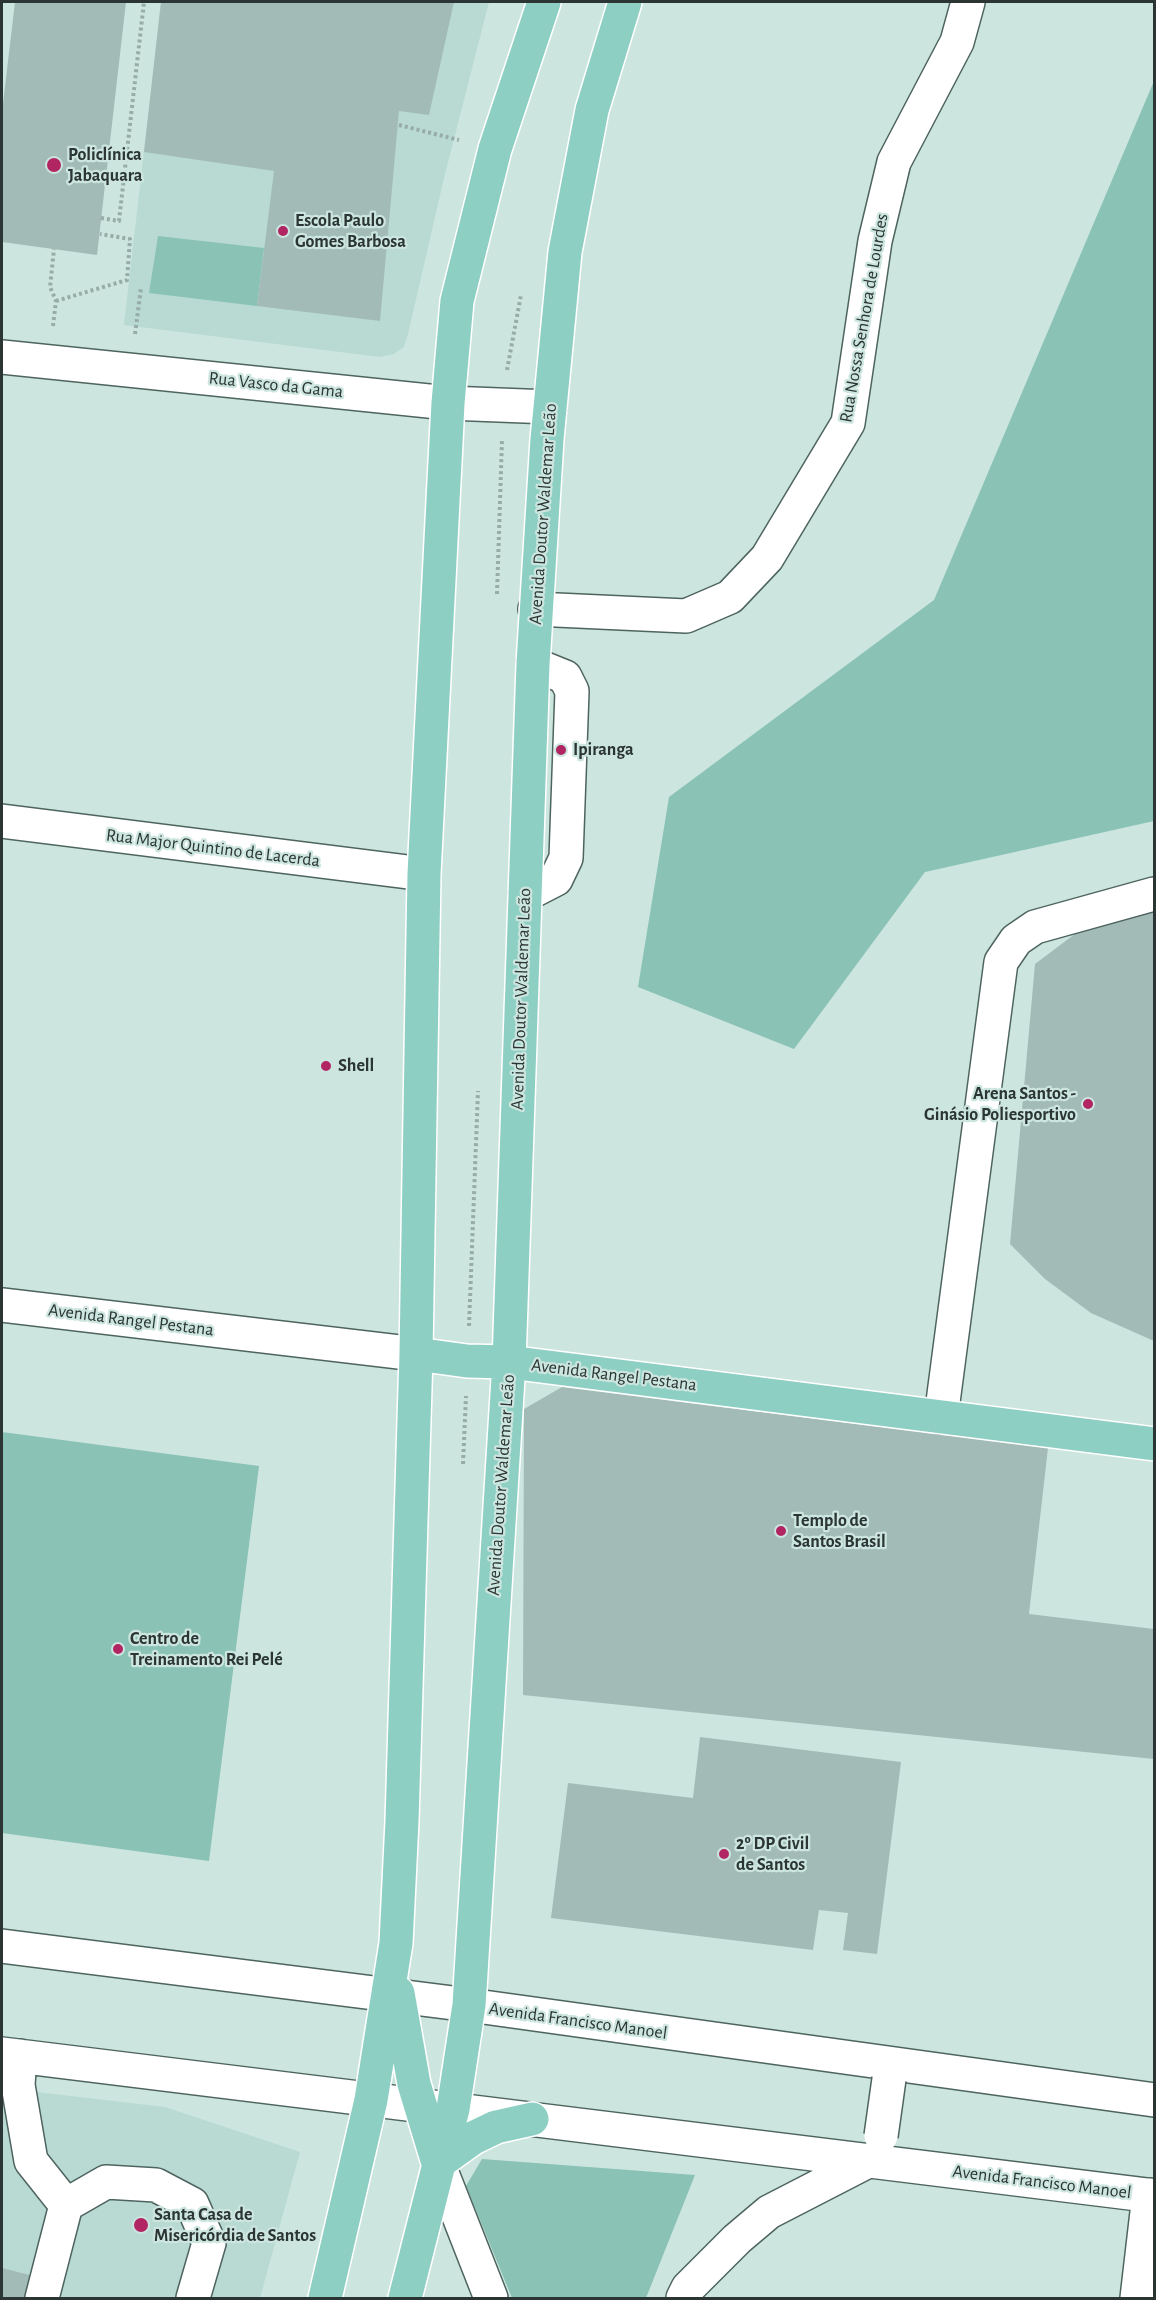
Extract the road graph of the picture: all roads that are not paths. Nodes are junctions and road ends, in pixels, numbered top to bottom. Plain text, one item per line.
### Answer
1 (544, 2) edge
2 (625, 2) edge
3 (968, 2) edge
4 (2, 357) edge
5 (448, 403) junction
6 (550, 407) junction
7 (535, 609) junction
8 (2, 821) edge
9 (424, 874) junction
10 (1155, 894) edge
11 (2, 1305) edge
12 (416, 1353) junction
13 (509, 1362) junction
14 (941, 1417) junction
15 (1155, 1444) edge
16 (2, 1946) edge
17 (393, 1997) junction
18 (469, 2005) junction
19 (11, 2055) edge
20 (890, 2072) junction
21 (371, 2100) junction
22 (1155, 2100) edge
23 (420, 2106) junction
24 (453, 2109) junction
25 (532, 2119) junction
26 (875, 2153) junction
27 (438, 2163) junction
28 (1152, 2196) edge
29 (66, 2205) junction
30 (42, 2298) edge
31 (193, 2298) edge
32 (325, 2298) edge
33 (405, 2298) edge
34 (491, 2298) edge
35 (683, 2298) edge
36 (1137, 2298) edge

1 - 5 main road
2 - 6 main road, Avenida Doutor Waldemar Leão
3 - 7 street, Rua Nossa Senhora de Lourdes
4 - 5 street, Rua Vasco da Gama
5 - 6 street, Rua Vasco da Gama
5 - 9 main road
6 - 7 main road, Avenida Doutor Waldemar Leão
7 - 13 main road, Avenida Doutor Waldemar Leão
8 - 9 street, Rua Major Quintino de Lacerda
9 - 12 main road
10 - 14 street
11 - 12 street, Avenida Rangel Pestana
12 - 13 main road, Avenida Rangel Pestana
12 - 17 main road
13 - 14 main road, Avenida Rangel Pestana
13 - 18 main road, Avenida Doutor Waldemar Leão
14 - 15 main road, Avenida Rangel Pestana
16 - 17 street, Avenida Francisco Manoel
17 - 18 street, Avenida Francisco Manoel
17 - 21 main road
17 - 23 main road
18 - 20 street, Avenida Francisco Manoel
18 - 24 main road, Avenida Doutor Waldemar Leão
19 - 21 street, Avenida Francisco Manoel
19 - 29 street
20 - 22 street, Avenida Francisco Manoel
20 - 26 street, bridge
21 - 23 street, Avenida Francisco Manoel
21 - 32 main road
23 - 24 street, Avenida Francisco Manoel
23 - 27 main road
24 - 25 street, Avenida Francisco Manoel
24 - 27 main road, Avenida Doutor Waldemar Leão
25 - 26 street, Avenida Francisco Manoel
25 - 27 main road
26 - 28 street, Avenida Francisco Manoel
26 - 35 street
27 - 33 main road, Avenida Doutor Waldemar Leão
27 - 34 street
28 - 36 street
29 - 30 street
29 - 31 street

